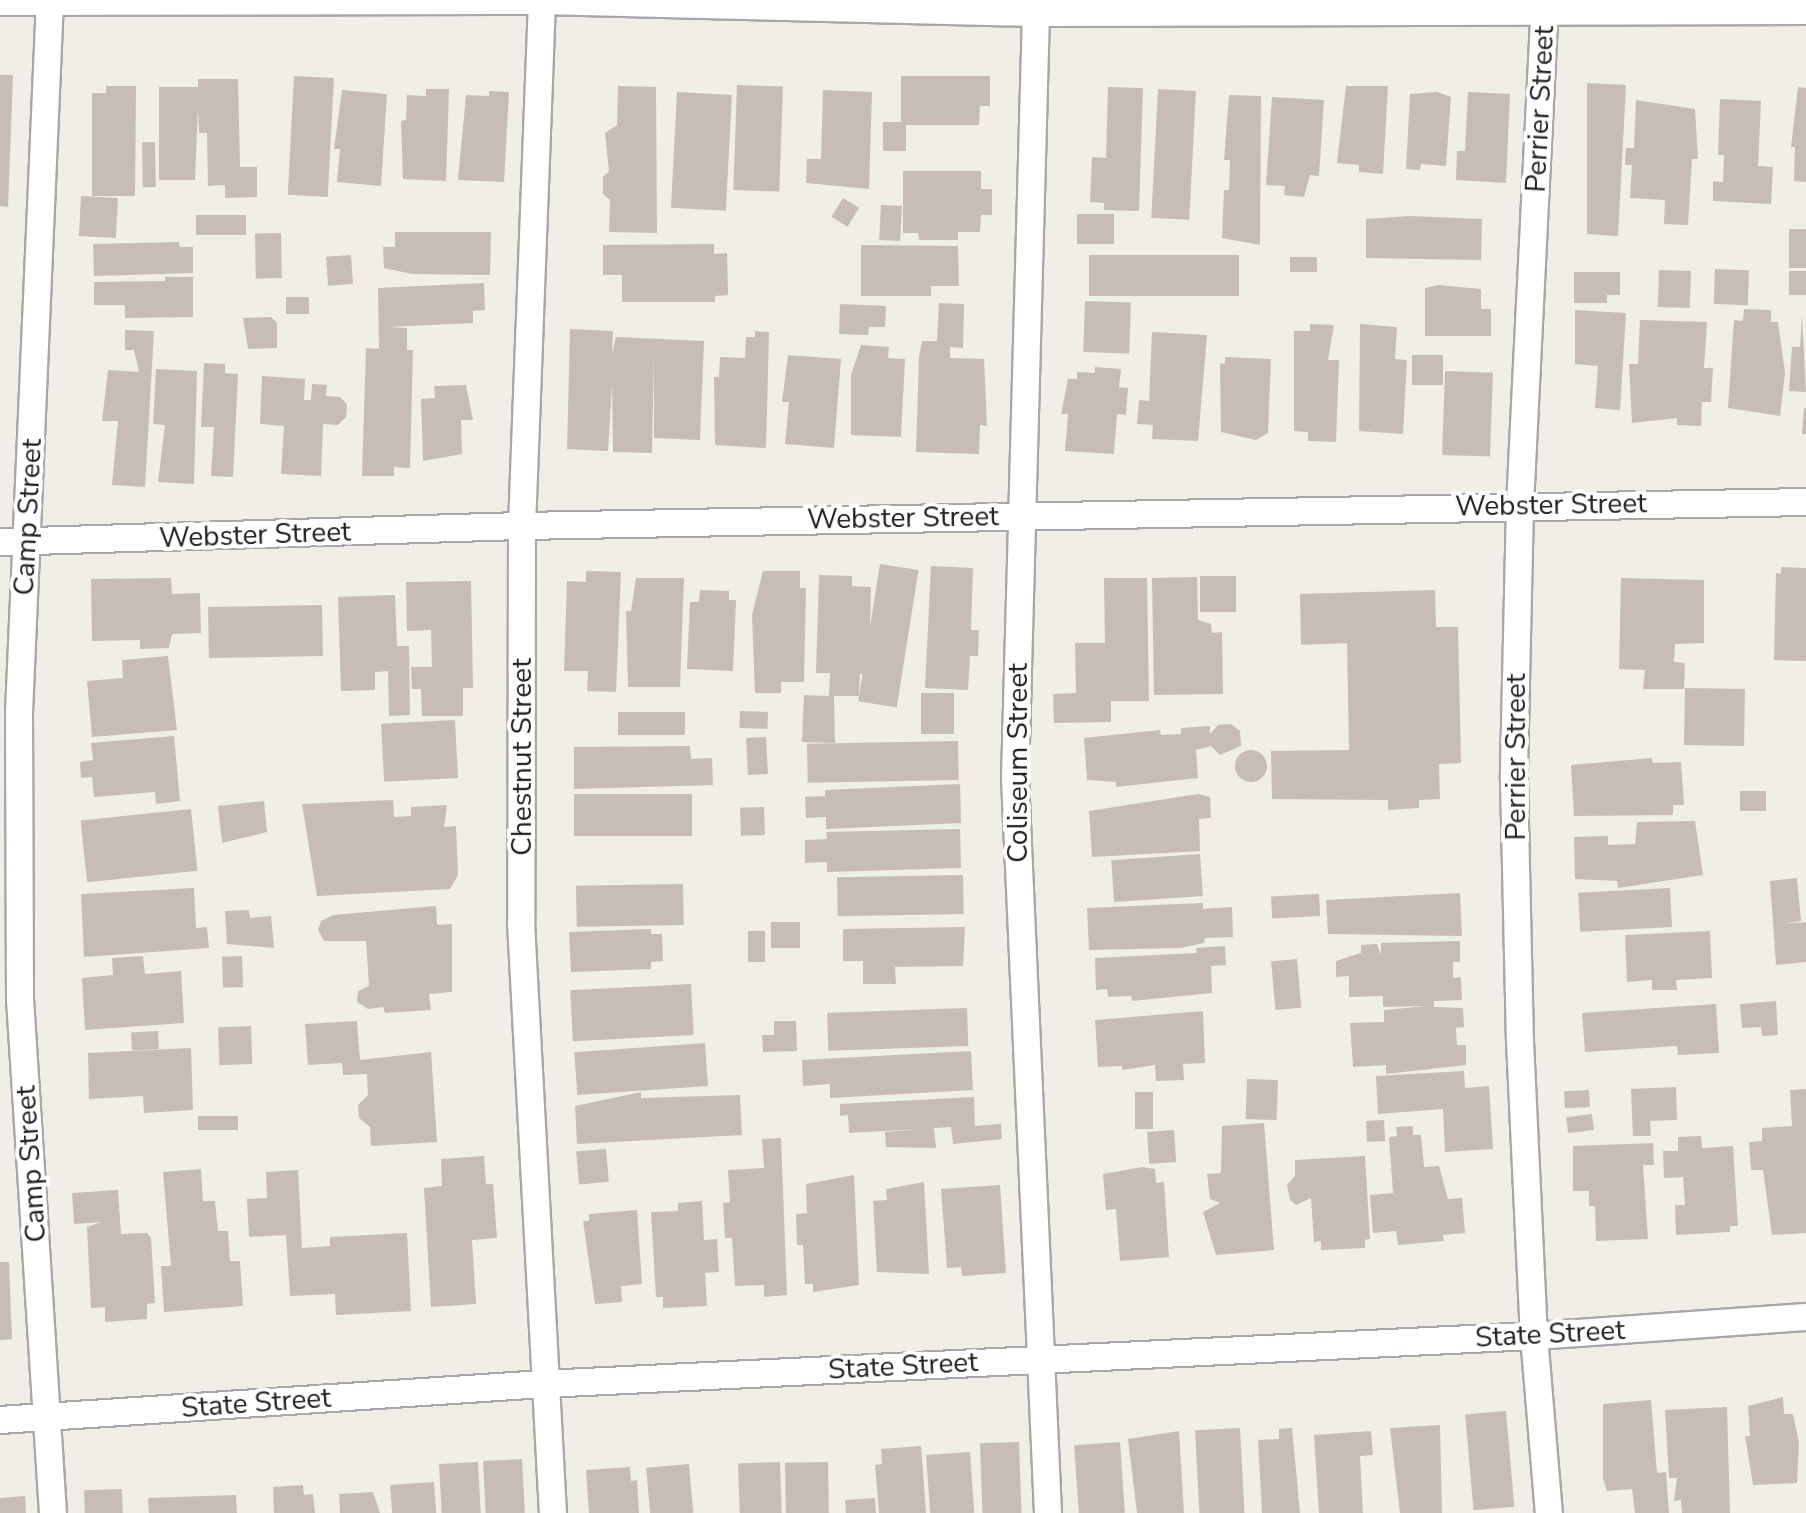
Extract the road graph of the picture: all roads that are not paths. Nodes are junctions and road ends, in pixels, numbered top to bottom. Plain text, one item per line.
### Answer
1 (50, 1) edge
2 (542, 1) edge
3 (0, 2) edge
4 (1545, 5) edge
5 (1806, 11) edge
6 (1036, 13) junction
7 (1806, 502) edge
8 (1520, 505) junction
9 (1021, 516) junction
10 (522, 526) junction
11 (0, 542) edge
12 (28, 542) junction
13 (1806, 1317) edge
14 (1534, 1336) junction
15 (1039, 1358) junction
16 (544, 1384) junction
17 (48, 1417) junction
18 (0, 1420) edge
19 (53, 1513) edge
20 (553, 1513) edge
21 (1048, 1513) edge
22 (1549, 1513) edge

1 - 2 street
1 - 3 street
1 - 12 street, Camp Street
2 - 6 street
2 - 10 street, Chestnut Street
4 - 5 street
4 - 6 street
4 - 8 street, Perrier Street
6 - 9 street, Coliseum Street
7 - 8 street, Webster Street
8 - 9 street, Webster Street
8 - 14 street, Perrier Street
9 - 10 street, Webster Street
9 - 15 street, Coliseum Street
10 - 12 street, Webster Street
10 - 16 street, Chestnut Street
11 - 12 street, Webster Street
12 - 17 street, Camp Street
13 - 14 street, State Street
14 - 15 street, State Street
14 - 22 street, Perrier Street
15 - 16 street, State Street
15 - 21 street, Coliseum Street
16 - 17 street, State Street
16 - 20 street, Chestnut Street
17 - 18 street, State Street
17 - 19 street, Camp Street

